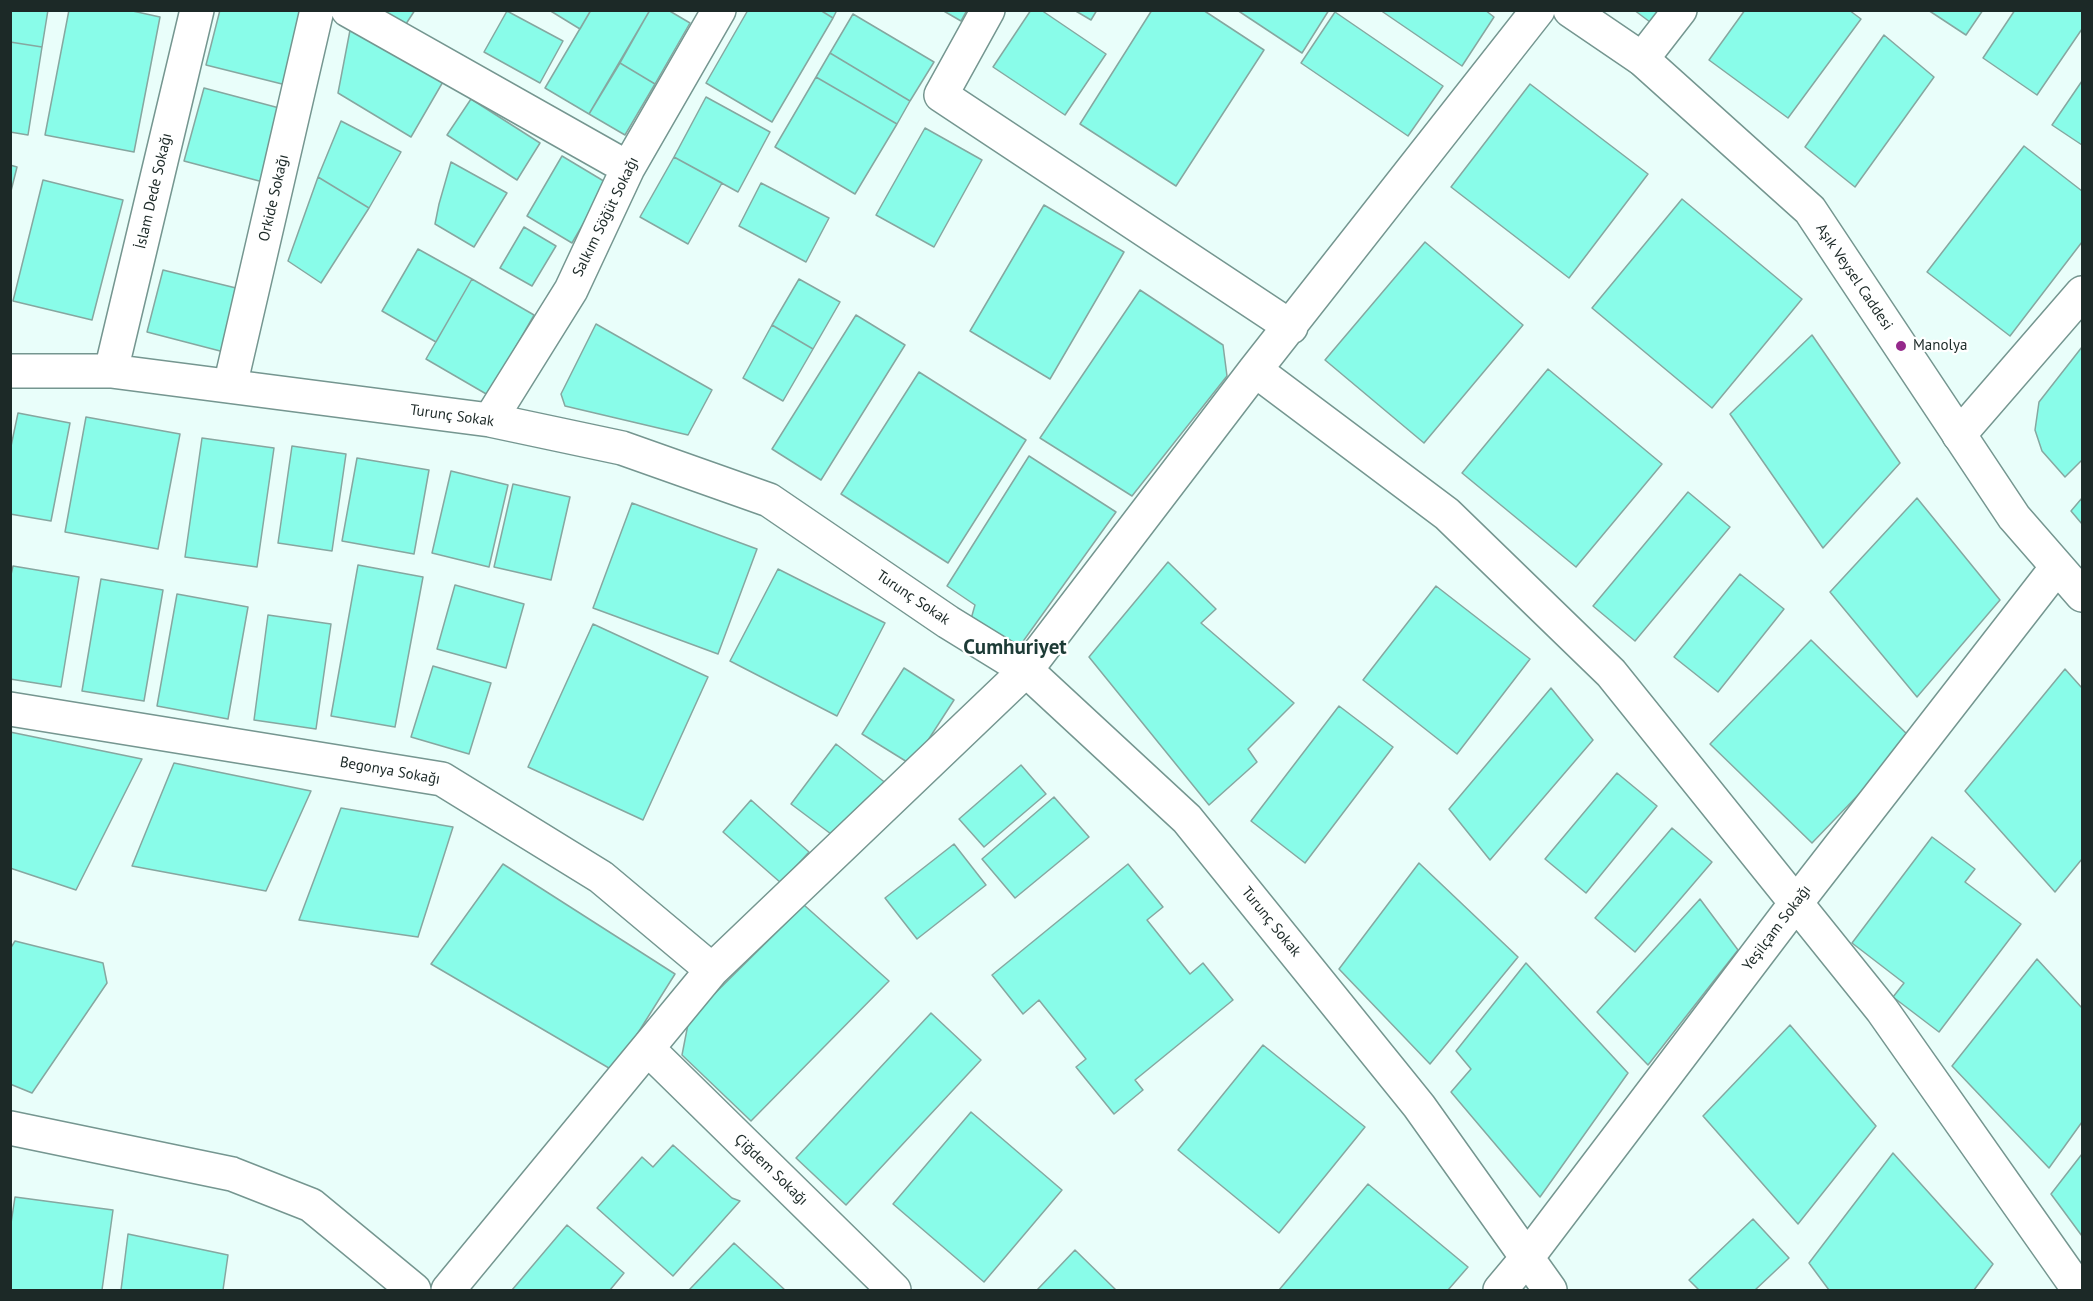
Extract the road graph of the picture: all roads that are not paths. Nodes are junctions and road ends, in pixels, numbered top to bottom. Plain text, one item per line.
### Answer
1 (197, 10) edge
2 (317, 10) edge
3 (348, 10) edge
4 (719, 10) edge
5 (988, 10) edge
6 (1538, 10) edge
7 (1570, 10) edge
8 (1680, 10) edge
9 (1642, 59) junction
10 (628, 168) junction
11 (2082, 293) edge
12 (1291, 327) junction
13 (1255, 370) junction
14 (10, 371) edge
15 (111, 371) junction
16 (231, 386) junction
17 (490, 420) junction
18 (1959, 435) junction
19 (2057, 567) junction
20 (2082, 596) edge
21 (1026, 670) junction
22 (10, 709) edge
23 (1796, 903) junction
24 (712, 970) junction
25 (648, 1049) junction
26 (10, 1128) edge
27 (1526, 1258) junction
28 (414, 1290) edge
29 (447, 1290) edge
30 (894, 1290) edge
31 (1500, 1290) edge
32 (1550, 1290) edge
33 (2079, 1290) edge

1 - 15 street, İslam Dede Sokağı
2 - 16 street, Orkide Sokağı
3 - 10 street
4 - 10 street, Salkım Söğüt Sokağı
5 - 12 street
6 - 12 street
7 - 9 street, Aşık Veysel Caddesi
8 - 9 street
9 - 18 street, Aşık Veysel Caddesi
10 - 17 street, Salkım Söğüt Sokağı
11 - 18 street
12 - 13 street
13 - 21 street
13 - 23 street
14 - 15 street, Turunç Sokak
15 - 16 street, Turunç Sokak
16 - 17 street, Turunç Sokak
17 - 21 street, Turunç Sokak
18 - 19 street, Aşık Veysel Caddesi
19 - 20 street, Aşık Veysel Caddesi
19 - 23 street, Yeşilçam Sokağı
21 - 24 street
21 - 27 street, Turunç Sokak
22 - 24 street, Begonya Sokağı
23 - 27 street, Yeşilçam Sokağı
23 - 33 street
24 - 25 street
25 - 29 street
25 - 30 street, Çiğdem Sokağı
26 - 28 street
27 - 31 street, Yeşilçam Sokağı
27 - 32 street, Turunç Sokak

